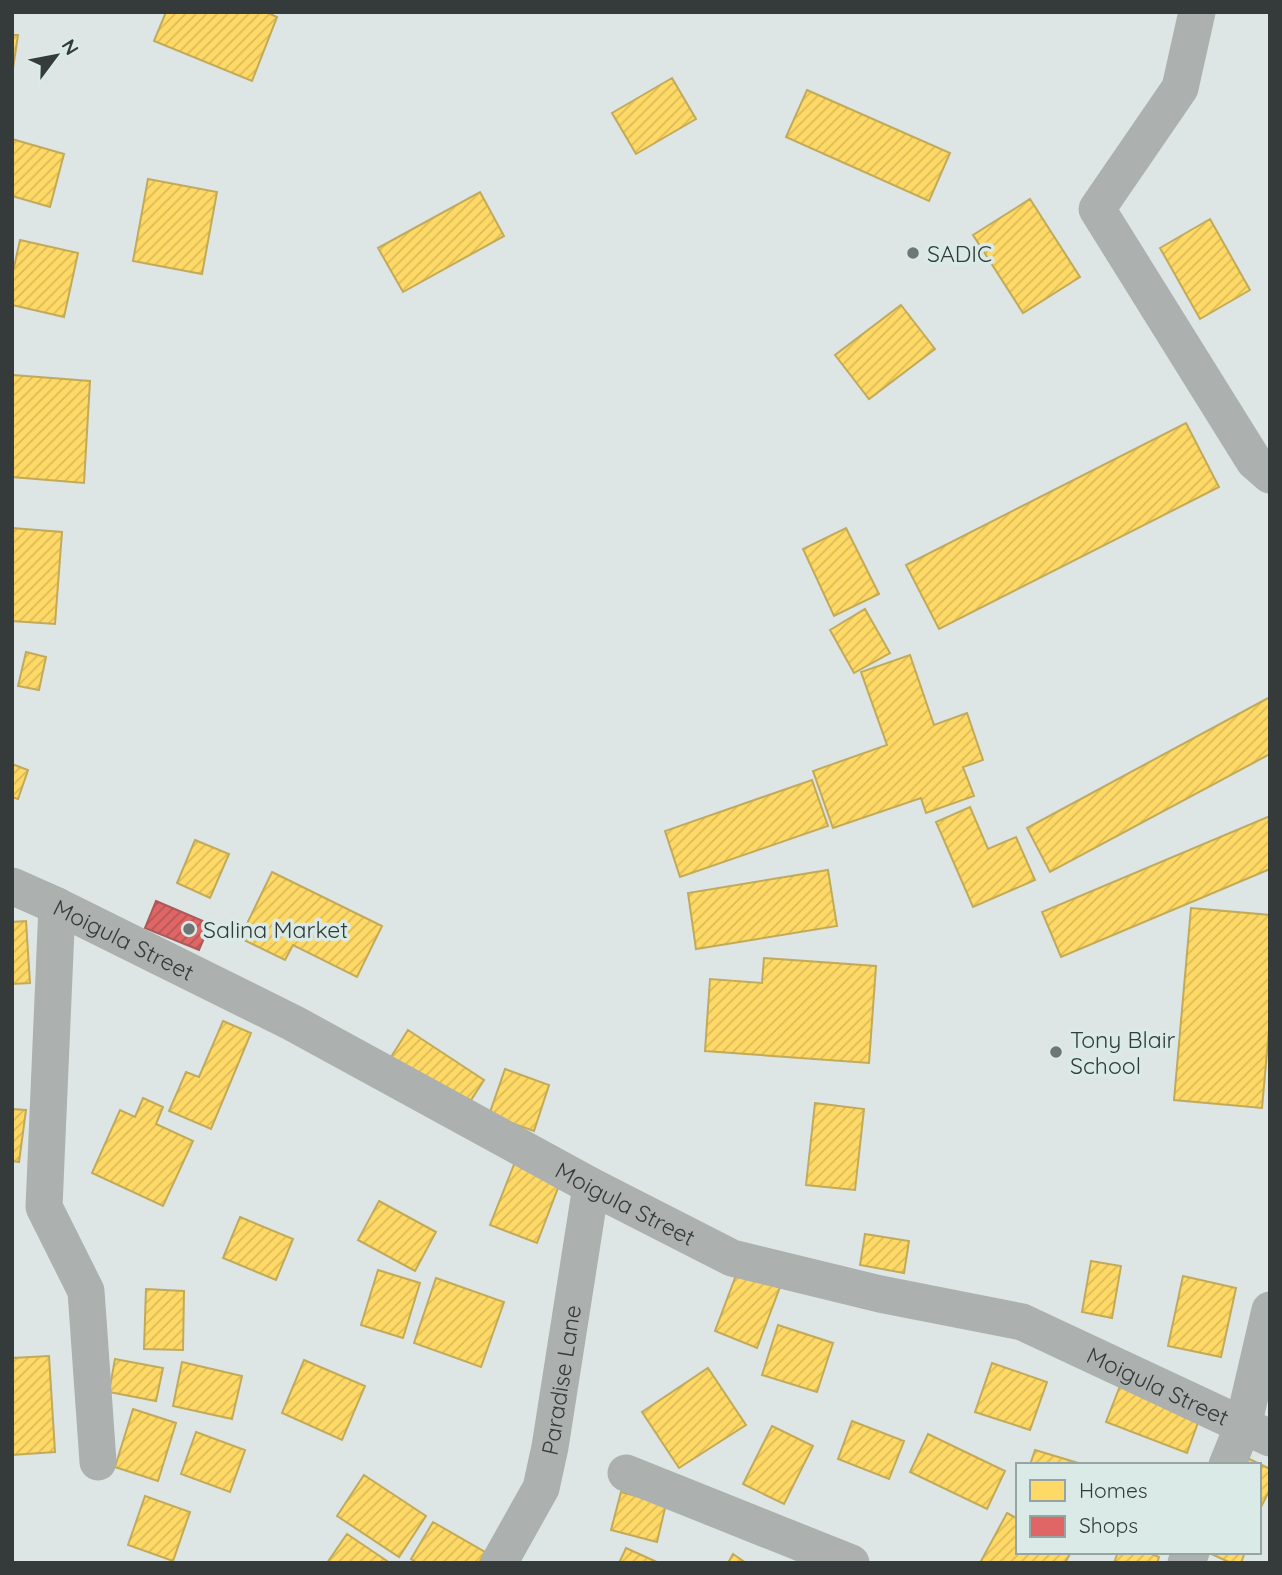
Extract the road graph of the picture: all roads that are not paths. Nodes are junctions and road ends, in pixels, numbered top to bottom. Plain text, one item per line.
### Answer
1 (1197, 12) edge
2 (1270, 475) edge
3 (12, 886) edge
4 (57, 906) junction
5 (591, 1186) junction
6 (1270, 1310) edge
7 (1256, 1432) edge
8 (98, 1462) dead end
9 (1229, 1463) edge
10 (626, 1473) dead end
11 (499, 1563) edge
12 (851, 1563) edge

1 - 2 street
3 - 4 street, Moigula Street
4 - 5 street, Moigula Street
4 - 8 street
5 - 7 street, Moigula Street
5 - 11 street, Paradise Lane
6 - 7 street
7 - 9 street
10 - 12 street

